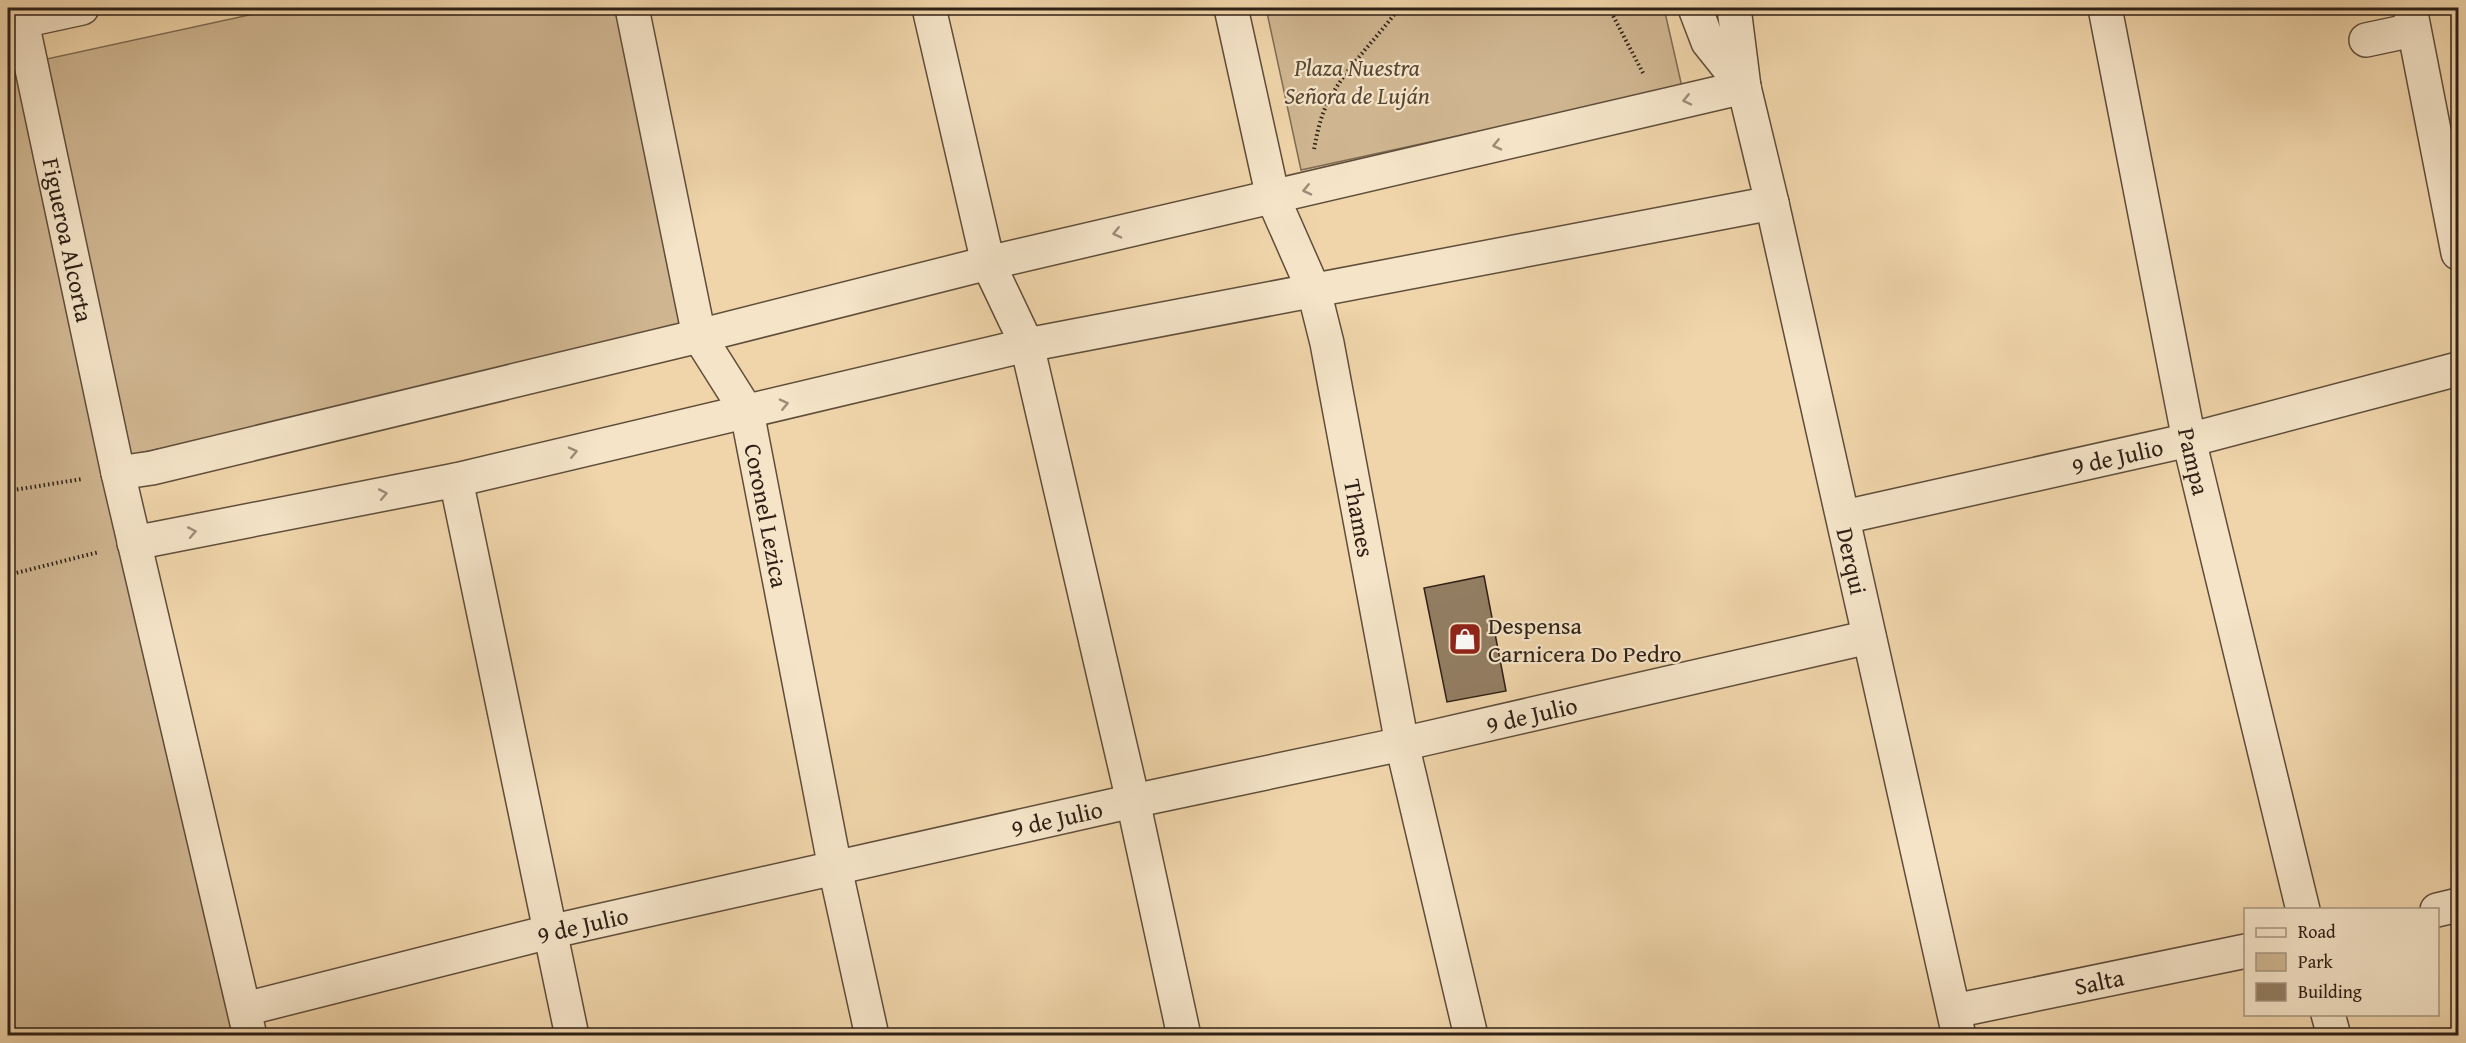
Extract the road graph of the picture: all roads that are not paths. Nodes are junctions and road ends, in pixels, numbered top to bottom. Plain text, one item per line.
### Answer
1 (82, 8) edge
2 (632, 8) edge
3 (929, 8) edge
4 (1231, 8) edge
5 (1695, 8) edge
6 (1734, 8) edge
7 (2105, 8) edge
8 (21, 14) edge
9 (2411, 19) edge
10 (2366, 40) dead end
11 (1744, 87) junction
12 (1288, 194) junction
13 (1772, 203) junction
14 (2458, 253) edge
15 (988, 263) junction
16 (1314, 291) junction
17 (699, 336) junction
18 (1027, 345) junction
19 (2458, 369) edge
20 (747, 412) junction
21 (2189, 440) junction
22 (118, 473) junction
23 (456, 480) junction
24 (1844, 517) junction
25 (134, 543) junction
26 (1869, 637) junction
27 (1402, 744) junction
28 (1132, 801) junction
29 (835, 868) junction
30 (2458, 905) edge
31 (2303, 908) edge
32 (2439, 909) edge
33 (549, 932) junction
34 (2244, 951) edge
35 (2329, 1016) edge
36 (248, 1022) edge
37 (1957, 1023) edge
38 (572, 1035) edge
39 (872, 1035) edge
40 (1184, 1035) edge
41 (1471, 1035) edge
42 (2334, 1035) edge

1 - 8 street
2 - 17 street, Coronel Lezica
3 - 15 street
4 - 12 street, Thames
5 - 11 street, Derqui
6 - 11 street, Derqui
7 - 21 street, Pampa
8 - 22 street, Figueroa Alcorta
9 - 10 street
9 - 14 street
11 -> 12 street
11 - 13 street, Derqui
12 -> 15 street
12 - 16 street, Thames
13 - 16 street
13 - 24 street, Derqui
15 - 17 street
15 - 18 street
16 - 18 street
16 - 27 street, Thames
17 - 20 street, Coronel Lezica
17 - 22 street
20 -> 18 street
18 - 28 street
19 - 21 street, 9 de Julio
23 -> 20 street
20 - 29 street, Coronel Lezica
21 - 24 street, 9 de Julio
21 - 31 street, Pampa
22 - 25 street, Figueroa Alcorta
25 -> 23 street
23 - 33 street
24 - 26 street, Derqui
25 - 36 street, Figueroa Alcorta
26 - 27 street, 9 de Julio
26 - 37 street, Derqui
27 - 28 street, 9 de Julio
27 - 41 street, Thames
28 - 29 street, 9 de Julio
28 - 40 street
29 - 33 street, 9 de Julio
29 - 39 street, Coronel Lezica
30 - 32 street
33 - 36 street, 9 de Julio
33 - 38 street
34 - 37 street, Salta
35 - 42 street

